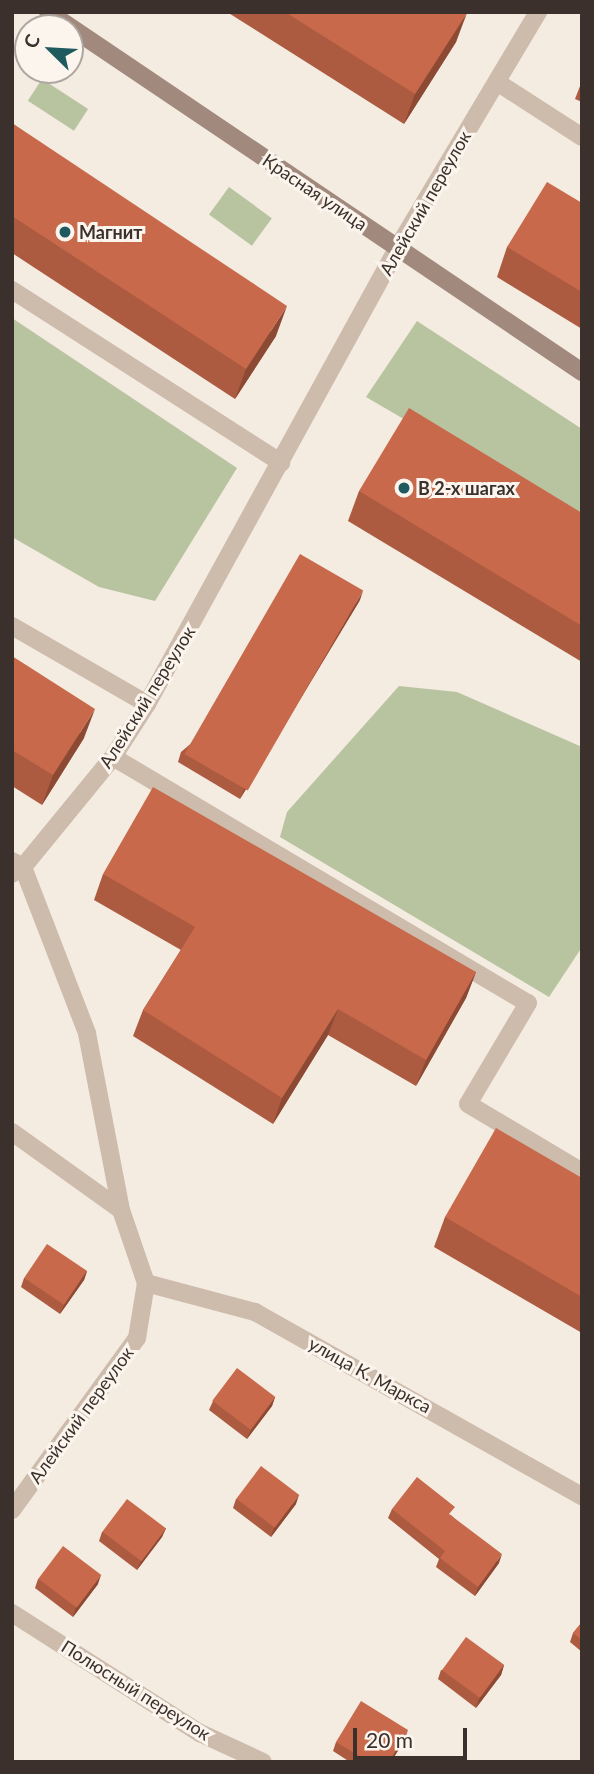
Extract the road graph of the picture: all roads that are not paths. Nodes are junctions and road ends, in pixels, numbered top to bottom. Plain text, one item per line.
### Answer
1 (48, 12) edge
2 (538, 12) edge
3 (497, 82) junction
4 (582, 137) edge
5 (398, 247) junction
6 (12, 290) edge
7 (582, 372) edge
8 (281, 463) junction
9 (12, 626) edge
10 (147, 704) junction
11 (113, 757) junction
12 (16, 867) edge
13 (12, 1132) edge
14 (582, 1172) edge
15 (121, 1210) junction
16 (146, 1283) junction
17 (582, 1496) edge
18 (12, 1510) edge
19 (12, 1613) edge
20 (263, 1762) edge

1 - 5 street, Красная улица
2 - 3 street, Алейский переулок
3 - 4 street
3 - 5 street, Алейский переулок
5 - 7 street, Красная улица
5 - 8 street, Алейский переулок
6 - 8 street
8 - 10 street, Алейский переулок
9 - 10 street
10 - 11 street, Алейский переулок
11 - 12 street, Алейский переулок
11 - 14 street
12 - 15 street, Алейский переулок
13 - 15 street
15 - 16 street, Алейский переулок
16 - 17 street, улица К. Маркса
16 - 18 street, Алейский переулок
19 - 20 street, Полюсный переулок

